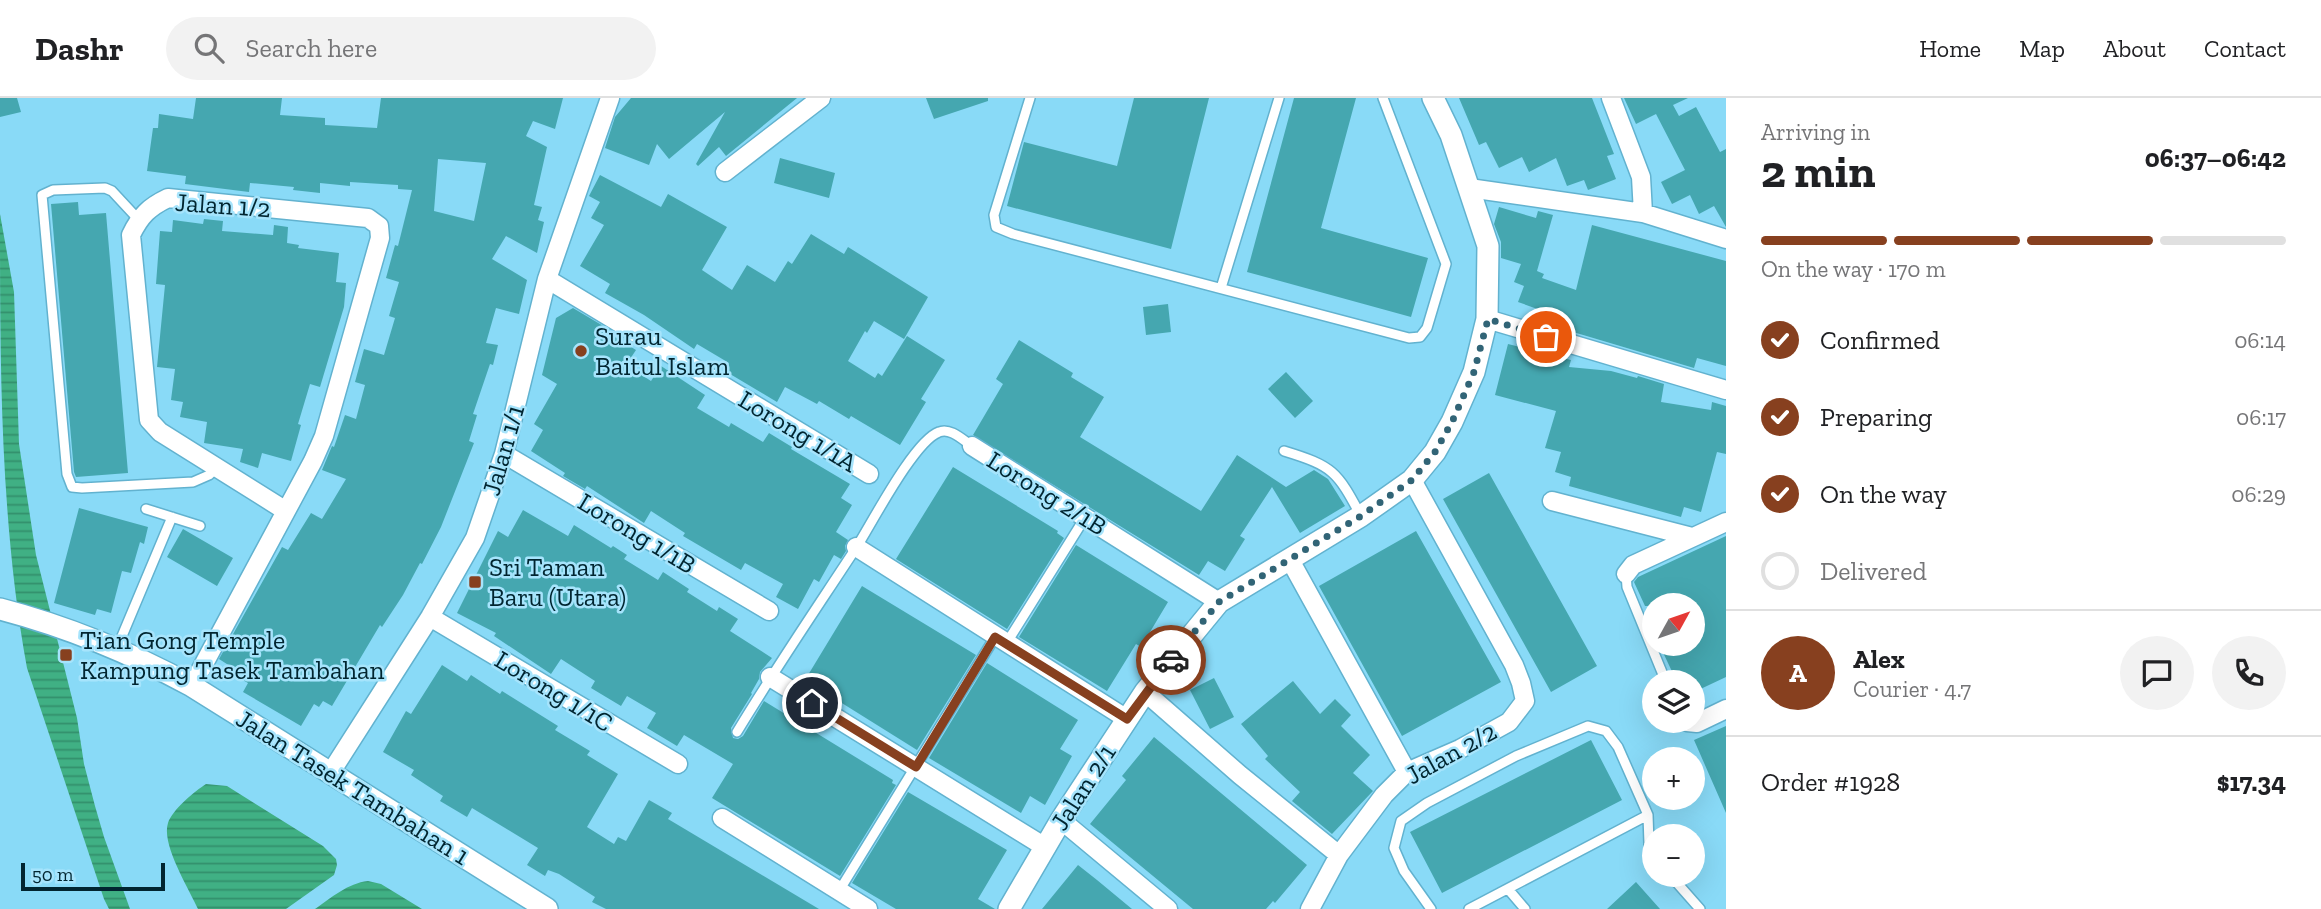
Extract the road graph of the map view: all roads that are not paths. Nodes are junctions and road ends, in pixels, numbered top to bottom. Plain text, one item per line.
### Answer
1 (610, 98) edge
2 (821, 98) edge
3 (1030, 98) edge
4 (1279, 98) edge
5 (1383, 98) edge
6 (1433, 98) edge
7 (1611, 98) edge
8 (725, 172) dead end
9 (1469, 188) junction
10 (1643, 213) junction
11 (138, 219) junction
12 (1726, 239) edge
13 (547, 279) junction
14 (1221, 288) junction
15 (1488, 319) junction
16 (1726, 390) edge
17 (972, 446) joint
18 (1284, 451) dead end
19 (504, 454) junction
20 (216, 468) junction
21 (869, 474) dead end
22 (1412, 480) junction
23 (1552, 501) dead end
24 (146, 509) dead end
25 (286, 510) junction
26 (1086, 516) junction
27 (1361, 516) junction
28 (172, 517) junction
29 (1726, 522) edge
30 (200, 526) dead end
31 (1692, 537) junction
32 (856, 547) junction
33 (1290, 560) junction
34 (1626, 573) joint
35 (1219, 602) junction
36 (6, 611) edge
37 (769, 611) dead end
38 (430, 617) junction
39 (1001, 640) junction
40 (117, 648) junction
41 (1661, 670) edge
42 (770, 677) junction
43 (192, 686) junction
44 (1145, 692) junction
45 (1726, 709) edge
46 (1127, 719) junction
47 (1705, 720) edge
48 (737, 732) dead end
49 (678, 764) dead end
50 (916, 767) junction
51 (331, 772) junction
52 (1407, 772) junction
53 (1648, 815) junction
54 (722, 818) dead end
55 (1061, 820) junction
56 (1648, 824) edge
57 (1045, 847) junction
58 (1339, 855) junction
59 (1681, 887) edge
60 (1508, 889) junction
61 (839, 891) junction
62 (547, 909) edge
63 (868, 909) edge
64 (1009, 909) edge
65 (1168, 909) edge
66 (1310, 909) edge
67 (1431, 909) edge
68 (1469, 909) edge
69 (1525, 909) edge
70 (1700, 909) edge

1 - 13 street, Jalan 1/1
2 - 8 street
3 - 14 lane
4 - 14 lane
5 - 14 lane
6 - 9 street, Jalan 2/1
7 - 10 street
9 - 10 street
9 - 15 street, Jalan 2/1
10 - 12 street
11 - 20 street, Jalan 1/2
11 - 20 lane
11 - 25 street, Jalan 1/2
13 - 19 street, Jalan 1/1
13 - 21 street, Lorong 1/1A
15 - 16 street
15 - 22 street, Jalan 2/1
17 - 26 street, Lorong 2/1B
17 - 32 lane, Lorong 2/1B
18 - 27 lane
19 - 37 street, Lorong 1/1B
19 - 38 street, Jalan 1/1
20 - 25 street, Jalan 1/2
22 - 27 street, Jalan 2/1
22 - 52 street, Jalan 2/2
23 - 31 street
24 - 28 lane
25 - 43 street, Jalan 1/2
26 - 35 street, Lorong 2/1B
26 - 39 lane
27 - 33 street, Jalan 2/1
28 - 30 lane
28 - 40 lane
29 - 31 street
31 - 34 street
32 - 39 street
32 - 42 lane
33 - 35 street, Jalan 2/1
33 - 52 street
34 - 41 lane
35 - 44 street, Jalan 2/1
36 - 40 street, Jalan Tasek Tambahan 1
38 - 49 street, Lorong 1/1C
38 - 51 street, Jalan 1/1
39 - 46 street
39 - 50 lane
40 - 43 street, Jalan Tasek Tambahan 1
42 - 48 lane
42 - 50 street
43 - 51 street, Jalan Tasek Tambahan 1
44 - 46 street, Jalan 2/1
44 - 58 street
45 - 47 street
46 - 55 street, Jalan 2/1
50 - 57 street
50 - 61 lane
51 - 62 street, Jalan Tasek Tambahan 1
52 - 58 street, Jalan 2/2
53 - 56 lane
53 - 60 lane
53 - 67 lane
54 - 61 street
55 - 57 street, Jalan 2/1
55 - 65 street
57 - 64 street, Jalan 2/1
58 - 66 street, Jalan 2/2
59 - 70 lane
60 - 68 lane
60 - 69 lane
61 - 63 street

